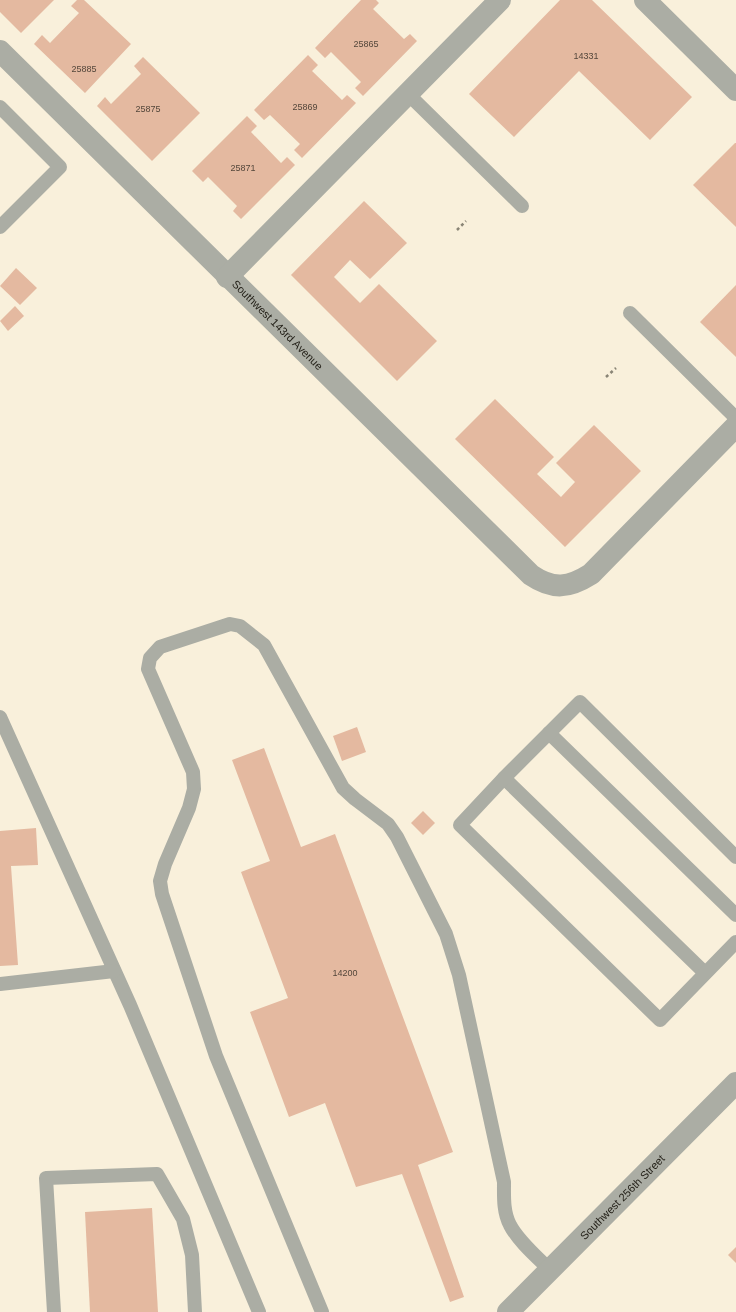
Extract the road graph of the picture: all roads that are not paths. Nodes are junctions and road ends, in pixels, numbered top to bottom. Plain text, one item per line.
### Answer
1 (500, 0) edge
2 (645, 0) edge
3 (0, 51) edge
4 (736, 90) edge
5 (407, 93) junction
6 (0, 107) edge
7 (522, 206) dead end
8 (0, 227) edge
9 (227, 277) junction
10 (630, 313) dead end
11 (736, 418) edge
12 (736, 426) edge
13 (0, 717) edge
14 (549, 733) junction
15 (504, 778) junction
16 (736, 857) edge
17 (736, 915) edge
18 (736, 942) edge
19 (114, 971) junction
20 (705, 973) junction
21 (0, 984) edge
22 (736, 1083) edge
23 (550, 1270) junction
24 (54, 1312) edge
25 (195, 1312) edge
26 (259, 1312) edge
27 (322, 1312) edge
28 (508, 1312) edge

1 - 5 street
2 - 4 street
3 - 9 street, Southwest 143rd Avenue
5 - 7 lane
5 - 9 street
6 - 8 lane
9 - 12 street, Southwest 143rd Avenue
10 - 11 lane
13 - 19 lane
14 - 15 lane
14 - 16 lane
14 - 17 lane
15 - 20 lane
15 - 20 lane
18 - 20 lane
19 - 21 lane
19 - 26 lane
22 - 23 street, Southwest 256th Street
23 - 27 lane
23 - 28 street, Southwest 256th Street
24 - 25 lane

